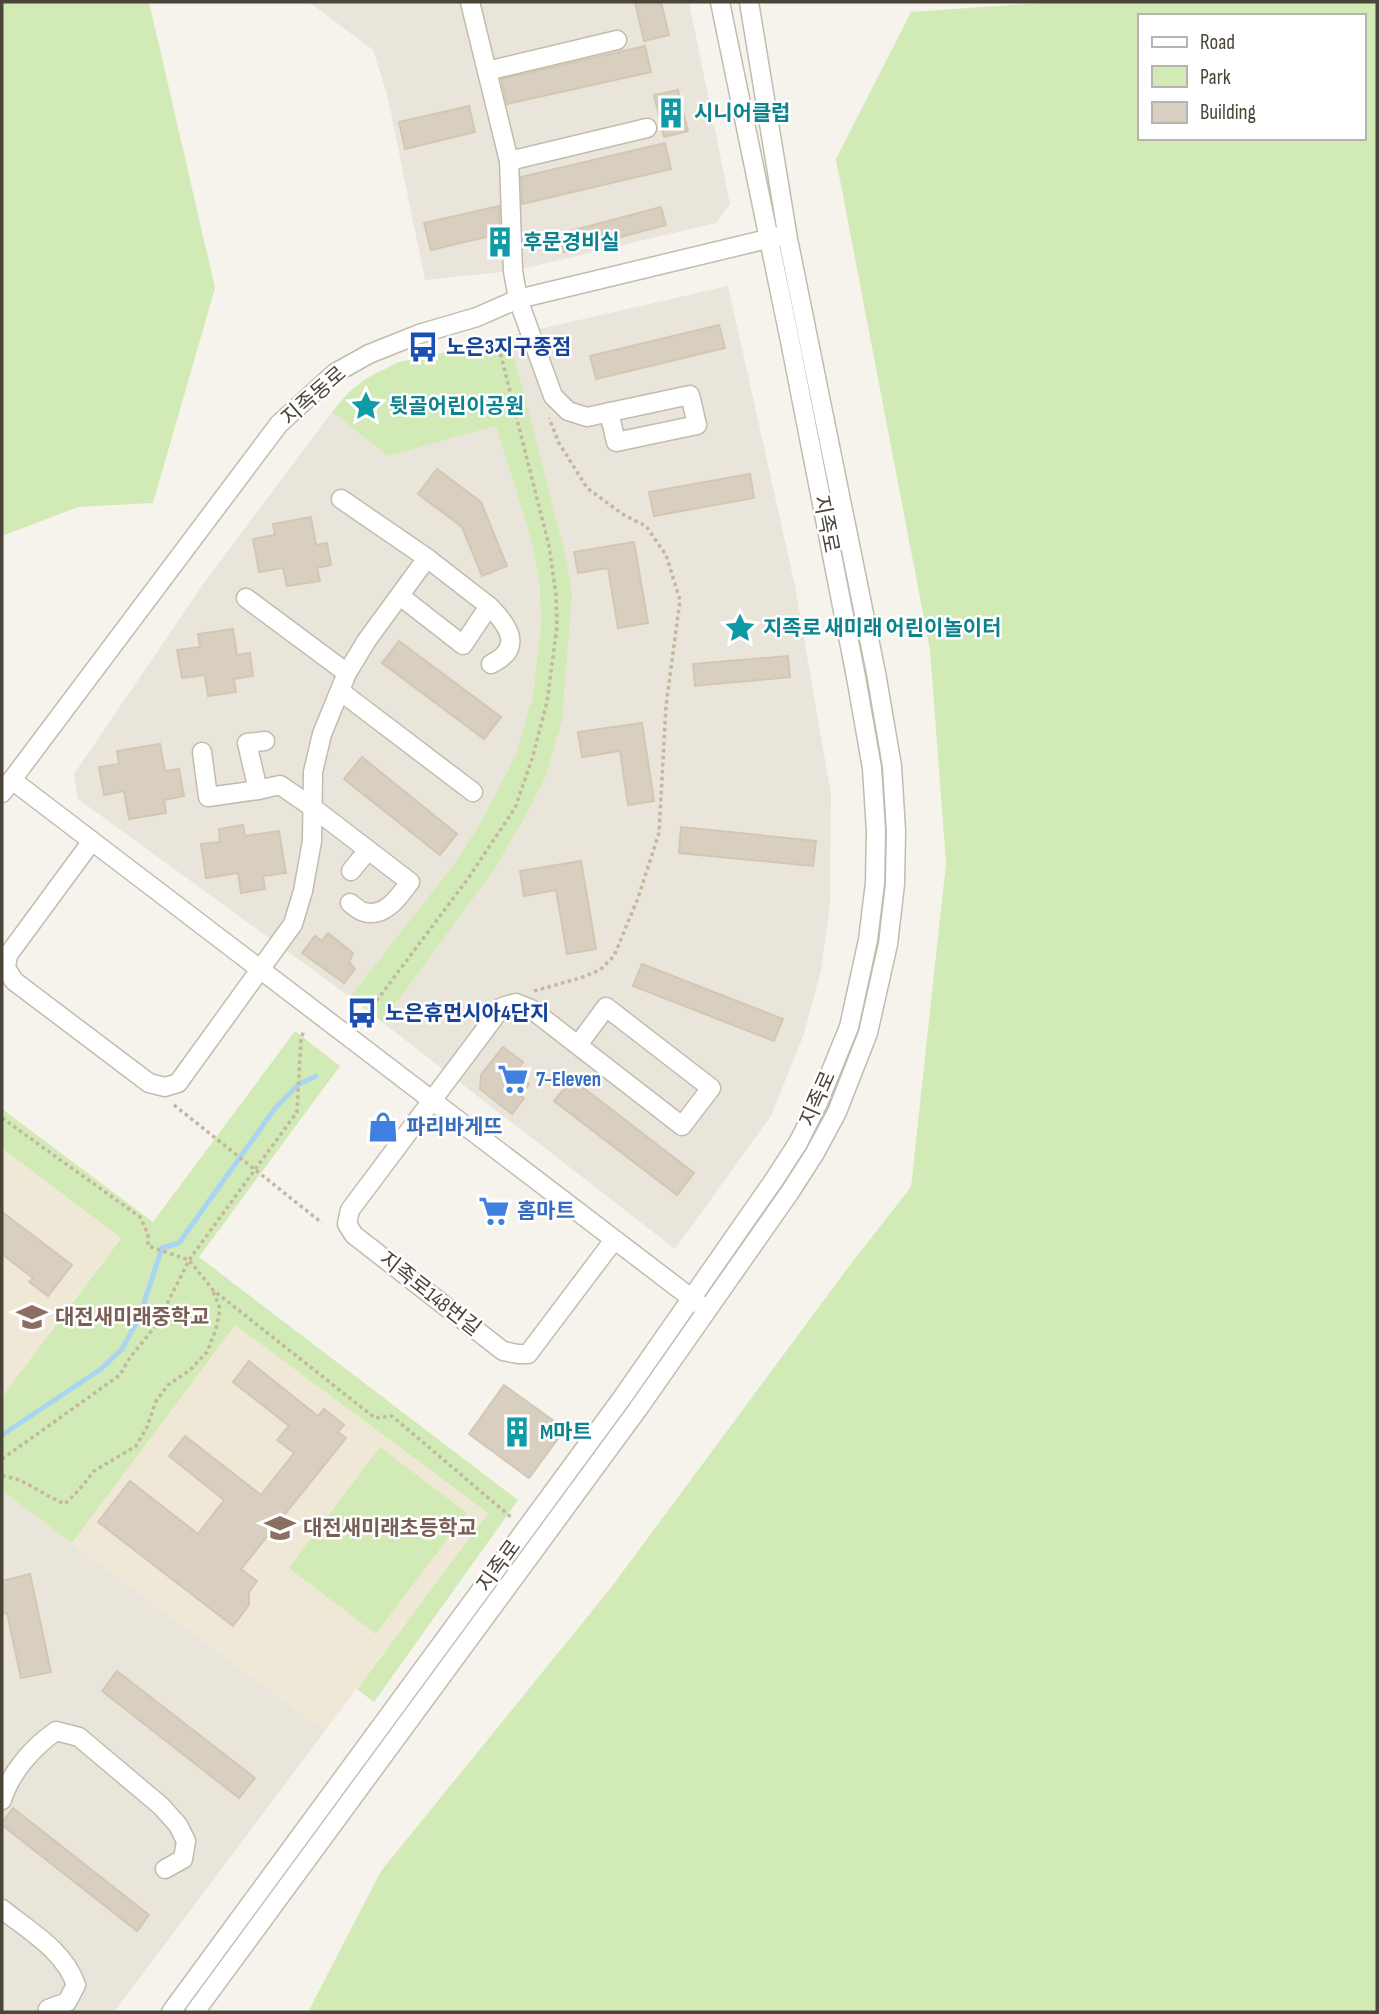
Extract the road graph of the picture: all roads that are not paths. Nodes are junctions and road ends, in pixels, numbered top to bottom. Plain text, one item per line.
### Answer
1 (470, 2) edge
2 (720, 2) edge
3 (749, 2) edge
4 (617, 40) dead end
5 (488, 71) junction
6 (647, 128) dead end
7 (509, 161) junction
8 (788, 234) junction
9 (769, 239) junction
10 (518, 299) junction
11 (609, 412) junction
12 (341, 499) dead end
13 (427, 558) junction
14 (400, 596) junction
15 (246, 598) dead end
16 (489, 606) junction
17 (491, 664) dead end
18 (347, 673) junction
19 (340, 691) junction
20 (265, 741) dead end
21 (202, 752) dead end
22 (7, 786) edge
23 (257, 790) junction
24 (473, 792) dead end
25 (312, 807) junction
26 (92, 841) junction
27 (368, 850) junction
28 (351, 871) dead end
29 (350, 903) dead end
30 (261, 970) junction
31 (578, 1045) junction
32 (432, 1101) junction
33 (614, 1240) junction
34 (691, 1298) junction
35 (707, 1311) junction
36 (2, 1800) edge
37 (165, 1869) dead end
38 (2, 1909) edge
39 (48, 2009) dead end
40 (171, 2012) edge
41 (195, 2012) edge

1 - 5 street
2 - 9 street, 지족로
3 - 8 street, 지족로
4 - 5 street
5 - 7 street
6 - 7 street
7 - 10 street
8 - 9 street, 지족동로
8 - 35 street, 지족로
9 - 10 street, 지족동로
9 - 34 street, 지족로
10 - 11 street
10 - 22 street, 지족동로
11 - 11 street
12 - 13 street
13 - 14 street
13 - 16 street
14 - 16 street
14 - 18 street
15 - 18 street
16 - 17 street
18 - 19 street
19 - 24 street
19 - 25 street
20 - 23 street
21 - 23 street
22 - 26 street
23 - 25 street
25 - 27 street
25 - 30 street
26 - 30 street
26 - 30 street
27 - 28 street
27 - 29 street
30 - 32 street
31 - 31 street
31 - 32 street
32 - 33 street
32 - 33 street, 지족로148번길
33 - 34 street
34 - 35 street
34 - 40 street, 지족로
35 - 41 street, 지족로
36 - 37 street
38 - 39 street

